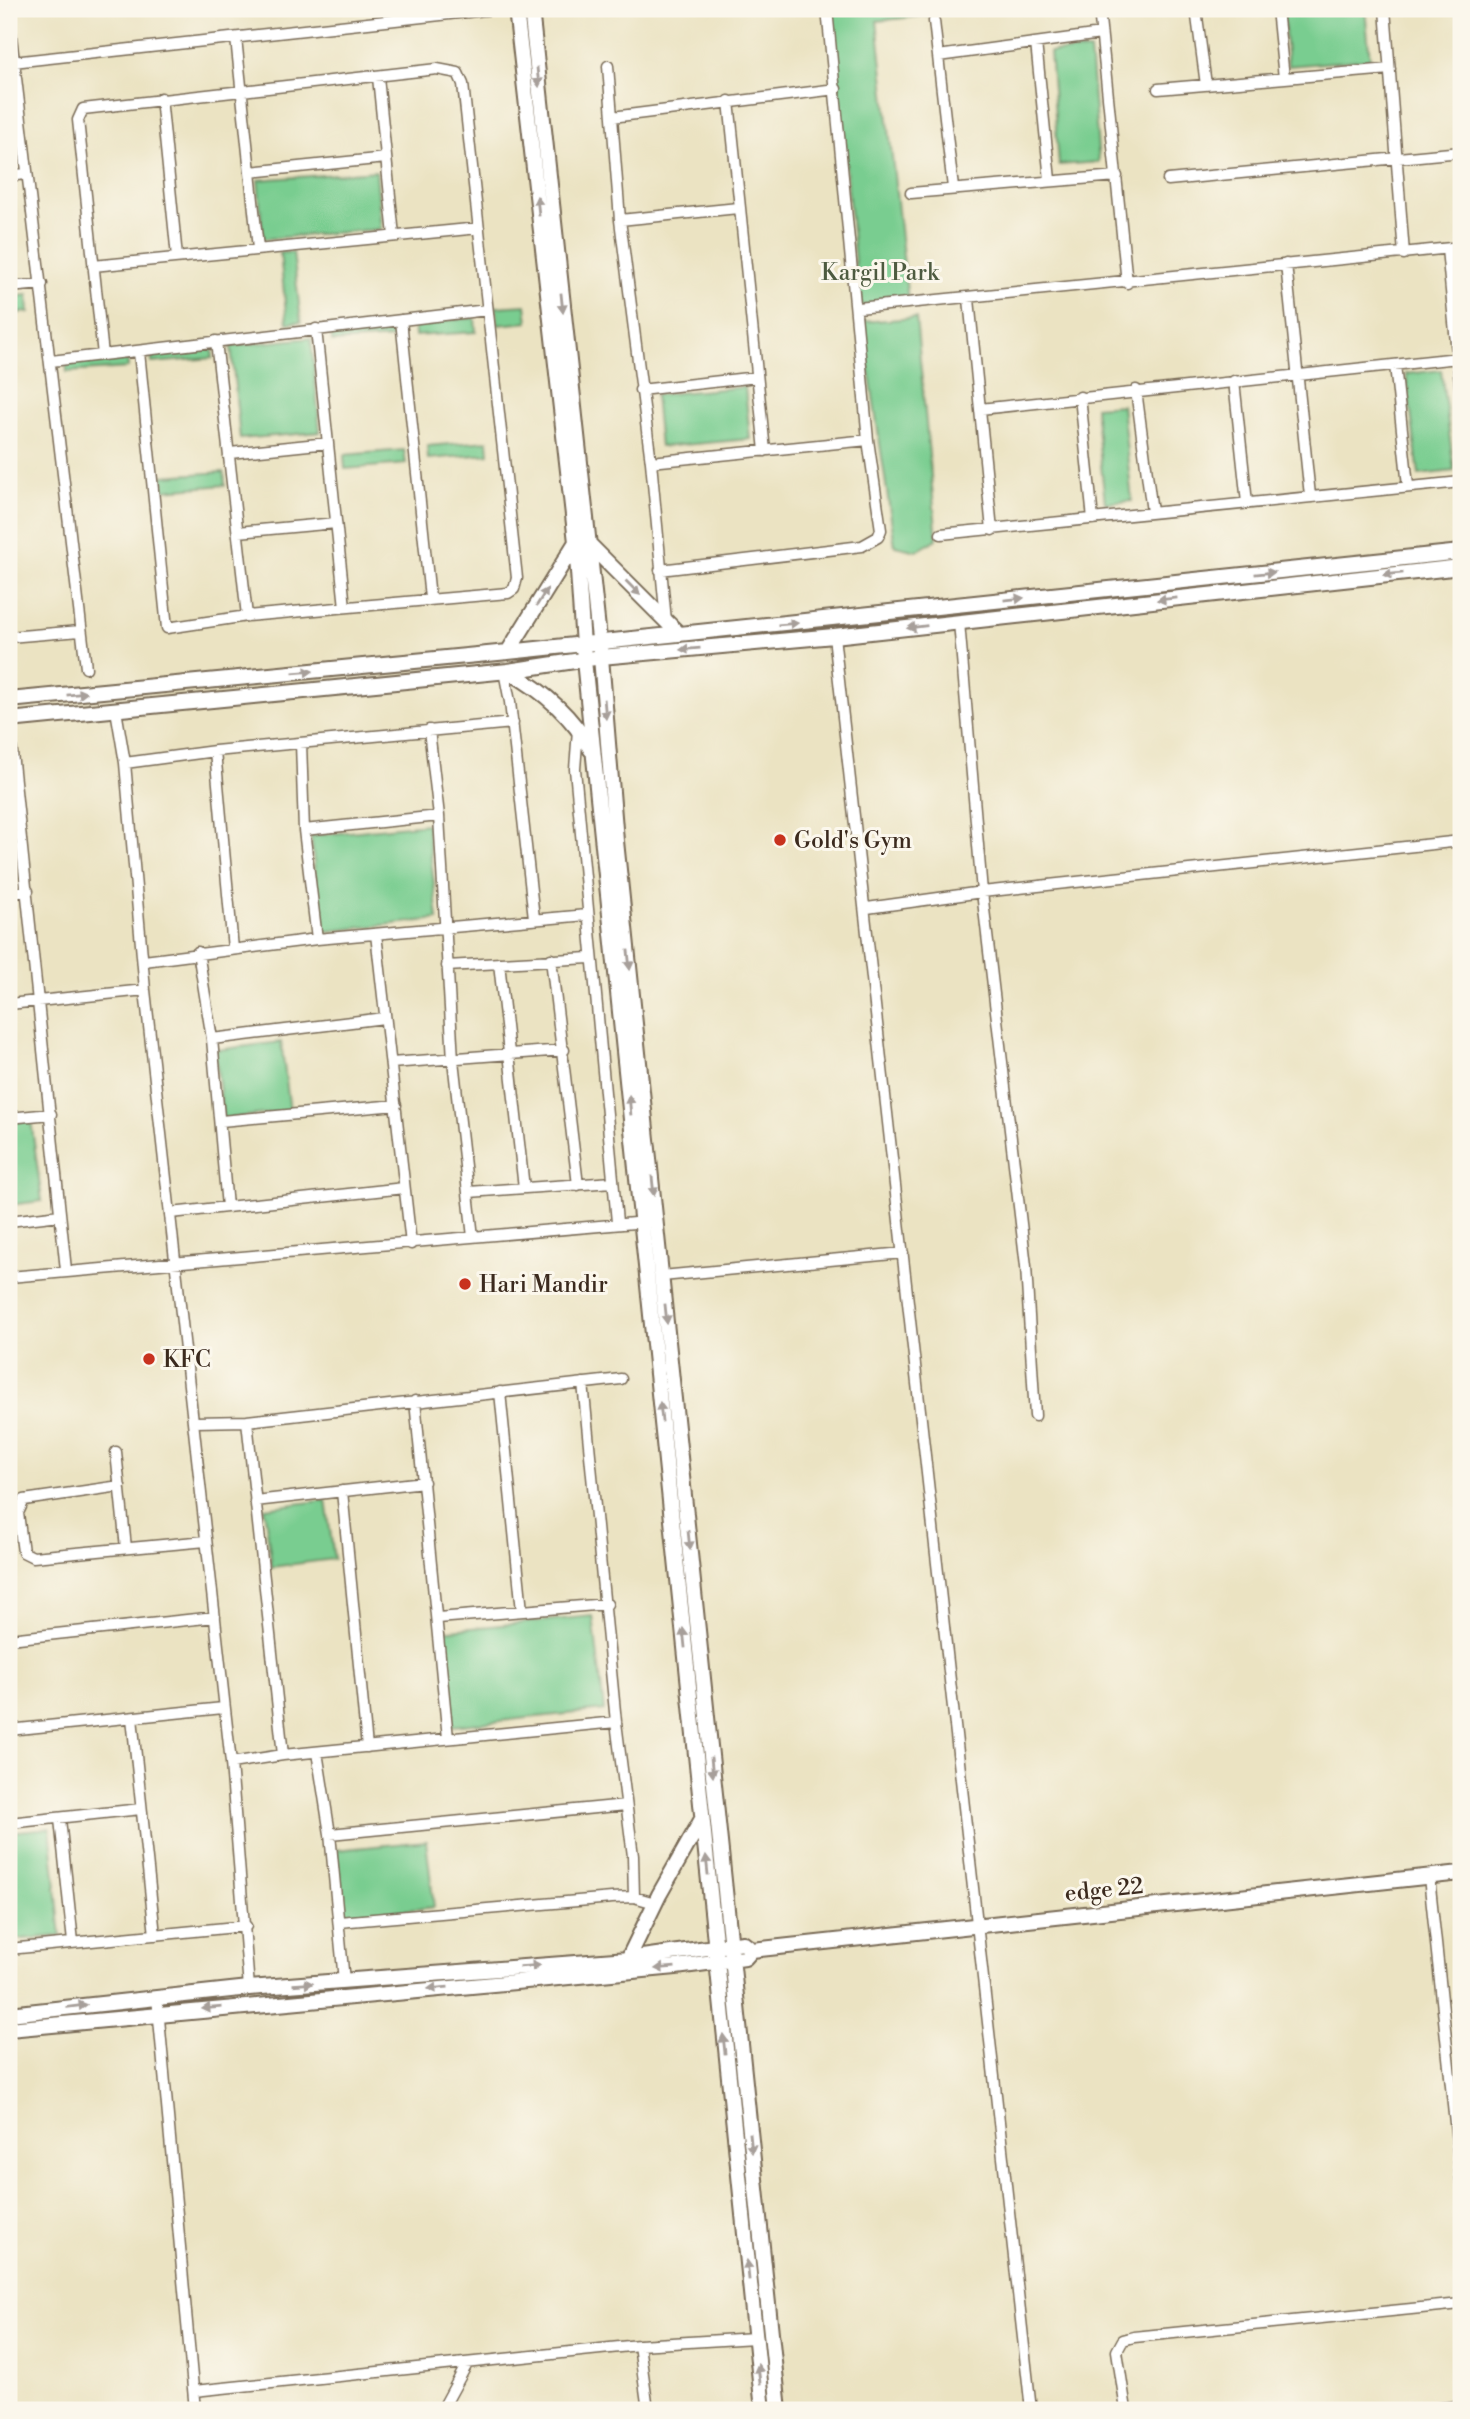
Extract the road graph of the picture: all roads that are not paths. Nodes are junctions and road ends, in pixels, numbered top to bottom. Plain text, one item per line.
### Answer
1 (495, 9) edge
2 (516, 9) edge
3 (531, 9) edge
4 (827, 9) edge
5 (1099, 9) edge
6 (1196, 9) edge
7 (1278, 9) edge
8 (1385, 9) edge
9 (9, 19) edge
10 (934, 21) dead end
11 (1101, 34) junction
12 (236, 37) junction
13 (1036, 43) junction
14 (937, 56) junction
15 (13, 62) junction
16 (608, 66) dead end
17 (1390, 69) junction
18 (378, 77) junction
19 (1284, 78) junction
20 (1206, 85) junction
21 (836, 89) junction
22 (1158, 89) dead end
23 (242, 90) junction
24 (161, 98) junction
25 (729, 101) junction
26 (612, 117) junction
27 (1461, 152) edge
28 (386, 158) junction
29 (1398, 158) junction
30 (250, 172) junction
31 (25, 174) junction
32 (9, 176) edge
33 (1117, 176) junction
34 (1050, 180) junction
35 (1168, 180) dead end
36 (953, 188) junction
37 (911, 193) dead end
38 (738, 208) junction
39 (620, 219) junction
40 (479, 228) junction
41 (394, 236) junction
42 (1461, 247) edge
43 (258, 249) junction
44 (1447, 249) junction
45 (1404, 254) junction
46 (177, 257) junction
47 (1286, 264) junction
48 (93, 266) junction
49 (1127, 283) junction
50 (42, 284) junction
51 (9, 286) edge
52 (969, 299) junction
53 (858, 308) junction
54 (487, 310) junction
55 (401, 320) junction
56 (316, 329) junction
57 (216, 341) junction
58 (139, 352) junction
59 (103, 355) junction
60 (1458, 358) junction
61 (51, 361) junction
62 (1395, 365) junction
63 (1299, 376) junction
64 (757, 377) junction
65 (1234, 381) junction
66 (640, 390) junction
67 (1136, 390) junction
68 (1461, 395) edge
69 (1080, 397) junction
70 (980, 409) junction
71 (868, 440) junction
72 (328, 443) junction
73 (765, 451) junction
74 (230, 453) junction
75 (651, 462) junction
76 (1461, 482) edge
77 (1408, 486) junction
78 (1310, 496) junction
79 (1247, 503) junction
80 (1152, 512) junction
81 (1093, 519) junction
82 (337, 523) junction
83 (992, 530) junction
84 (238, 532) junction
85 (941, 534) dead end
86 (582, 543) junction
87 (1461, 552) edge
88 (1461, 567) edge
89 (660, 570) junction
90 (430, 598) junction
91 (345, 607) junction
92 (247, 617) junction
93 (666, 621) junction
94 (959, 622) junction
95 (80, 631) junction
96 (678, 633) junction
97 (834, 636) junction
98 (9, 638) edge
99 (598, 641) junction
100 (583, 642) junction
101 (508, 652) junction
102 (601, 657) junction
103 (584, 660) junction
104 (86, 667) dead end
105 (506, 671) junction
106 (9, 700) edge
107 (116, 710) junction
108 (9, 722) edge
109 (513, 723) junction
110 (429, 730) junction
111 (578, 730) junction
112 (301, 743) junction
113 (215, 751) junction
114 (595, 758) junction
115 (125, 763) junction
116 (12, 788) edge
117 (439, 816) junction
118 (304, 830) junction
119 (1461, 841) edge
120 (28, 891) junction
121 (9, 892) edge
122 (982, 892) junction
123 (867, 908) junction
124 (587, 915) junction
125 (534, 918) junction
126 (446, 926) junction
127 (376, 934) junction
128 (317, 939) junction
129 (233, 949) junction
130 (198, 953) junction
131 (590, 958) junction
132 (551, 959) junction
133 (144, 961) junction
134 (499, 963) junction
135 (447, 966) junction
136 (145, 990) junction
137 (40, 1001) junction
138 (9, 1004) edge
139 (384, 1018) junction
140 (212, 1039) junction
141 (564, 1050) junction
142 (510, 1056) junction
143 (453, 1060) junction
144 (391, 1063) junction
145 (396, 1105) junction
146 (51, 1114) junction
147 (9, 1118) edge
148 (221, 1121) junction
149 (613, 1182) junction
150 (578, 1185) junction
151 (404, 1188) junction
152 (524, 1188) junction
153 (469, 1192) junction
154 (228, 1207) junction
155 (171, 1213) junction
156 (60, 1215) junction
157 (9, 1221) edge
158 (617, 1222) junction
159 (641, 1222) junction
160 (657, 1222) junction
161 (473, 1237) junction
162 (411, 1244) junction
163 (903, 1253) junction
164 (177, 1264) junction
165 (66, 1270) junction
166 (662, 1276) junction
167 (9, 1277) edge
168 (621, 1378) dead end
169 (583, 1383) junction
170 (500, 1392) junction
171 (415, 1401) junction
172 (1035, 1416) dead end
173 (247, 1420) junction
174 (195, 1422) junction
175 (116, 1452) dead end
176 (424, 1482) junction
177 (120, 1486) junction
178 (342, 1491) junction
179 (255, 1501) junction
180 (206, 1541) junction
181 (126, 1548) junction
182 (607, 1604) junction
183 (522, 1611) junction
184 (215, 1617) junction
185 (438, 1618) junction
186 (9, 1639) edge
187 (223, 1708) junction
188 (132, 1718) junction
189 (616, 1722) junction
190 (9, 1730) edge
191 (448, 1738) junction
192 (367, 1747) junction
193 (317, 1752) junction
194 (283, 1755) junction
195 (231, 1763) junction
196 (626, 1805) junction
197 (141, 1809) junction
198 (60, 1819) junction
199 (702, 1819) junction
200 (9, 1823) edge
201 (330, 1834) junction
202 (1461, 1873) edge
203 (1430, 1877) junction
204 (634, 1897) junction
205 (655, 1903) junction
206 (339, 1922) junction
207 (246, 1926) junction
208 (977, 1926) junction
209 (155, 1935) junction
210 (73, 1942) junction
211 (730, 1945) junction
212 (9, 1949) edge
213 (751, 1951) junction
214 (716, 1955) junction
215 (628, 1959) junction
216 (733, 1960) junction
217 (344, 1981) junction
218 (248, 1988) junction
219 (157, 1997) junction
220 (159, 2013) junction
221 (9, 2014) edge
222 (9, 2029) edge
223 (1460, 2153) edge
224 (1461, 2180) edge
225 (1461, 2304) edge
226 (755, 2338) junction
227 (639, 2345) junction
228 (467, 2364) junction
229 (194, 2391) junction
230 (1461, 2406) edge
231 (195, 2410) edge
232 (442, 2410) edge
233 (648, 2410) edge
234 (763, 2410) edge
235 (779, 2410) edge
236 (1031, 2410) edge
237 (1126, 2410) edge
238 (1420, 2410) edge

1 - 12 street
86 -> 2 main road
3 -> 86 main road
4 - 21 street
5 - 11 street
6 - 20 street
7 - 19 street
8 - 17 street
9 - 15 street
10 - 14 street
11 - 13 street
11 - 33 street
12 - 15 street
12 - 23 street
13 - 14 street
13 - 34 street
14 - 36 street
15 - 31 street
16 - 26 street
17 - 19 street
17 - 29 street
18 - 23 street
18 - 28 street
18 - 40 street
19 - 20 street
20 - 22 street
21 - 25 street
21 - 53 street
23 - 24 street
23 - 30 street
24 - 46 street
24 - 48 street
25 - 26 street
25 - 38 street
26 - 39 street
27 - 29 street
28 - 30 street
28 - 41 street
29 - 35 street
29 - 45 street
30 - 43 street
31 - 32 street
31 - 50 street
33 - 34 street
33 - 49 street
34 - 36 street
36 - 37 street
38 - 39 street
38 - 64 street
39 - 66 street
40 - 41 street
40 - 54 street
41 - 43 street
42 - 44 street
43 - 46 street
44 - 45 street
44 - 60 street
45 - 47 street
46 - 48 street
47 - 49 street
47 - 63 street
48 - 59 street
49 - 52 street
50 - 51 street
50 - 61 street
52 - 53 street
52 - 70 street
53 - 71 street
54 - 55 street
54 - 90 street
55 - 56 street
55 - 90 street
56 - 57 street
56 - 72 street
57 - 58 street
57 - 74 street
58 - 59 street
58 - 92 street
59 - 61 street
60 - 62 street
60 - 68 street
61 - 95 street
62 - 63 street
62 - 77 street
63 - 65 street
63 - 78 street
64 - 66 street
64 - 73 street
65 - 67 street
65 - 79 street
66 - 75 street
67 - 69 street
67 - 80 street
69 - 70 street
69 - 81 street
70 - 83 street
71 - 73 street
71 - 89 street
72 - 74 street
72 - 82 street
73 - 75 street
74 - 84 street
75 - 89 street
76 - 77 street
77 - 78 street
78 - 79 street
79 - 80 street
80 - 81 street
81 - 83 street
82 - 84 street
82 - 91 street
83 - 85 street
84 - 92 street
86 -> 93 main road
86 - 99 main road
86 - 100 main road
101 -> 86 main road
96 -> 87 main road
88 -> 94 main road
89 - 93 street
90 - 91 street
91 - 92 street
93 - 96 main road
94 -> 97 main road
94 - 122 street
95 - 98 street
95 - 104 street
96 - 99 main road
97 -> 102 main road
97 - 123 street
99 - 100 main road
99 - 102 main road
100 - 101 main road
100 - 103 main road
106 -> 101 main road
102 - 103 main road
102 -> 160 main road
103 - 105 main road
103 - 114 main road
105 - 107 main road
105 - 109 street
105 - 111 main road
107 - 108 main road
107 - 115 street
108 - 116 street
109 - 110 street
109 - 125 street
110 - 112 street
110 - 117 street
111 - 114 main road
111 - 124 street
112 - 113 street
112 - 118 street
113 - 115 street
113 - 129 street
159 -> 114 main road
115 - 133 street
116 - 120 street
117 - 118 street
117 - 126 street
118 - 128 street
119 - 122 street
120 - 121 street
120 - 137 street
122 - 123 street
122 - 172 street
123 - 163 street
124 - 125 street
124 - 131 street
125 - 126 street
126 - 127 street
126 - 135 street
127 - 128 street
127 - 139 street
128 - 129 street
129 - 130 street
130 - 133 street
130 - 140 street
131 - 132 street
131 - 149 street
132 - 134 street
132 - 141 street
133 - 136 street
134 - 135 street
134 - 142 street
135 - 143 street
136 - 137 street
136 - 155 street
137 - 138 street
137 - 146 street
139 - 140 street
139 - 144 street
140 - 148 street
141 - 142 street
141 - 150 street
142 - 143 street
142 - 152 street
143 - 144 street
143 - 153 street
144 - 145 street
145 - 148 street
145 - 151 street
146 - 147 street
146 - 156 street
148 - 154 street
149 - 150 street
149 - 158 street
150 - 152 street
151 - 154 street
151 - 162 street
152 - 153 street
153 - 161 street
154 - 155 street
155 - 164 street
156 - 157 street
156 - 165 street
158 - 159 street
158 - 161 street
159 - 160 street
199 -> 159 main road
160 - 166 main road
161 - 162 street
162 - 164 street
163 - 166 street
163 - 208 street
164 - 165 street
164 - 174 street
165 - 167 street
166 -> 211 main road
168 - 169 street
169 - 170 street
169 - 182 street
170 - 171 street
170 - 183 street
171 - 173 street
171 - 176 street
173 - 174 street
173 - 179 street
174 - 180 street
175 - 177 street
176 - 178 street
176 - 185 street
177 - 181 street
177 - 181 street
178 - 179 street
178 - 192 street
179 - 194 street
180 - 181 street
180 - 184 street
182 - 183 street
182 - 189 street
183 - 185 street
184 - 186 street
184 - 187 street
185 - 191 street
187 - 188 street
187 - 195 street
188 - 190 street
188 - 197 street
189 - 191 street
189 - 196 street
191 - 192 street
192 - 193 street
193 - 194 street
193 - 201 street
194 - 195 street
195 - 207 street
196 - 201 street
196 - 204 street
197 - 198 street
197 - 209 street
198 - 200 street
198 - 210 street
199 - 205 main road
214 -> 199 main road
201 - 206 street
202 - 203 main road, edge 22
203 - 208 main road, edge 22
203 - 223 street
204 - 205 street
204 - 206 street
205 - 215 main road
206 - 217 street
207 - 209 street
207 - 218 street
208 - 213 main road, edge 22
208 - 236 street
209 - 210 street
210 - 212 street
211 - 213 main road
211 - 214 main road
211 - 216 main road
213 - 216 main road
214 - 215 main road
214 - 216 main road
214 -> 220 main road
226 -> 214 main road
217 -> 215 main road
216 -> 235 main road
218 -> 217 main road
218 - 219 main road
219 - 220 street
221 -> 219 main road
220 - 222 main road
220 - 229 street
223 - 224 street
225 - 237 street
226 - 227 street
234 -> 226 main road
227 - 228 street
227 - 233 street
228 - 229 street
228 - 232 street
229 - 231 street
230 - 238 street

